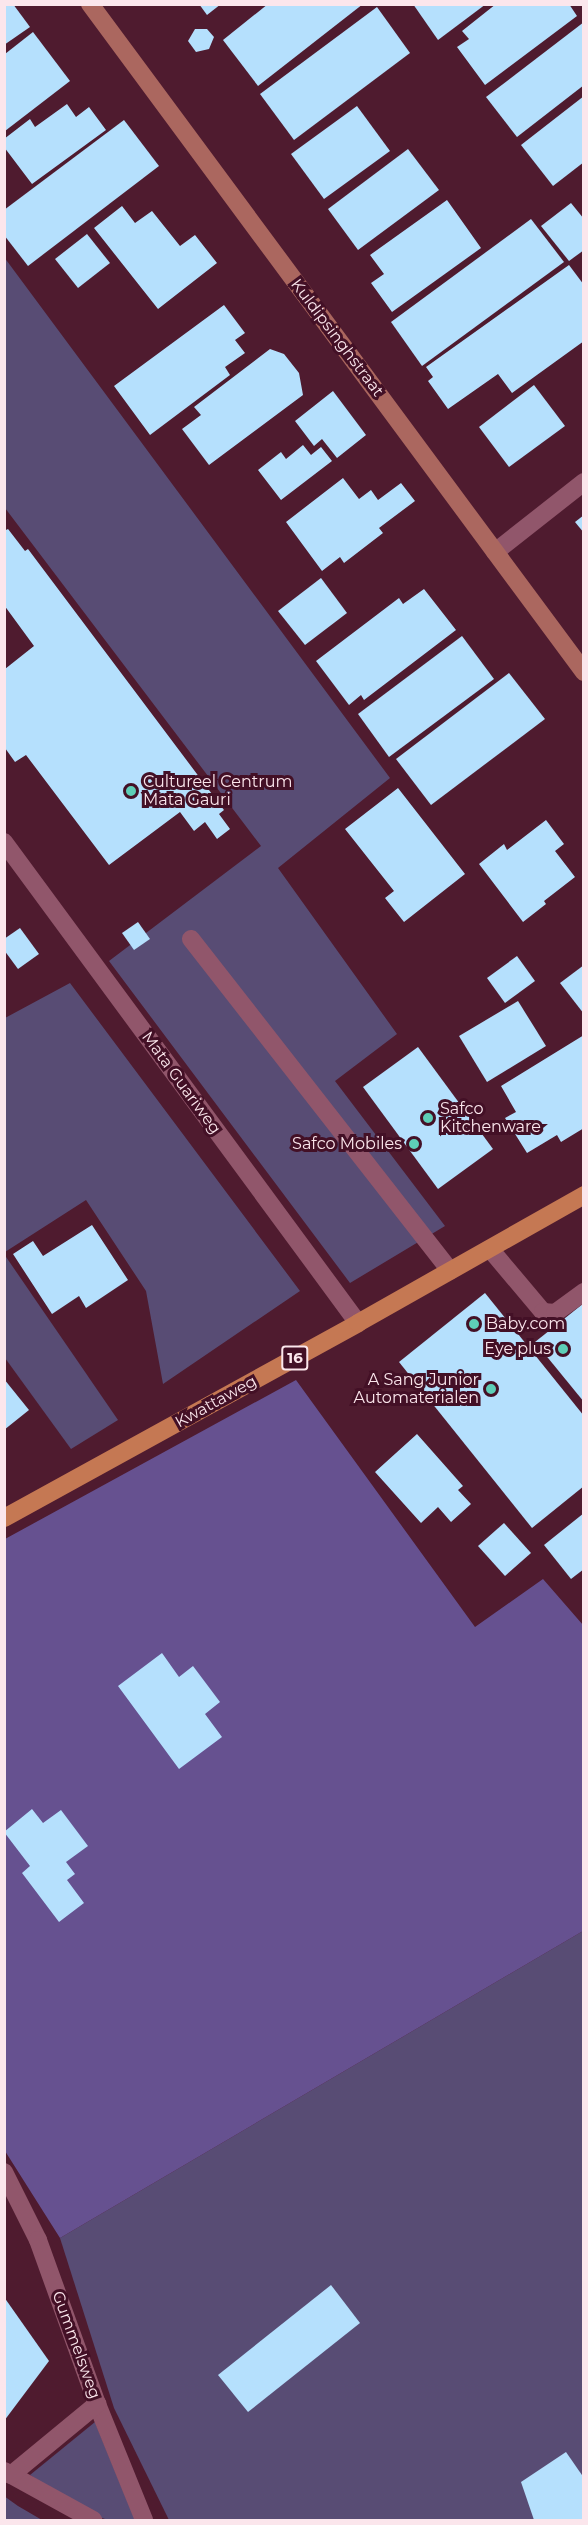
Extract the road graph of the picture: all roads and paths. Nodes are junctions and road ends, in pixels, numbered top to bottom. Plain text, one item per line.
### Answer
1 (90, 4) edge
2 (584, 482) edge
3 (495, 552) junction
4 (584, 672) edge
5 (4, 842) edge
6 (191, 939) dead end
7 (584, 1195) edge
8 (489, 1249) junction
9 (450, 1271) junction
10 (584, 1292) edge
11 (358, 1323) junction
12 (4, 1518) edge
13 (4, 2172) edge
14 (97, 2404) junction
15 (8, 2473) edge
16 (93, 2520) edge
17 (144, 2520) edge

1 - 3 street, Kuldipsinghstraat
2 - 3 street
3 - 4 street, Kuldipsinghstraat
5 - 11 street, Mata Guariweg
6 - 9 street
7 - 8 main road, Kwattaweg / 16
8 - 9 main road, Kwattaweg / 16
8 - 10 street
9 - 11 main road, Kwattaweg / 16
11 - 12 main road, Kwattaweg / 16
13 - 14 street, Gummelsweg
14 - 15 street
14 - 17 street, Gummelsweg
15 - 16 street

